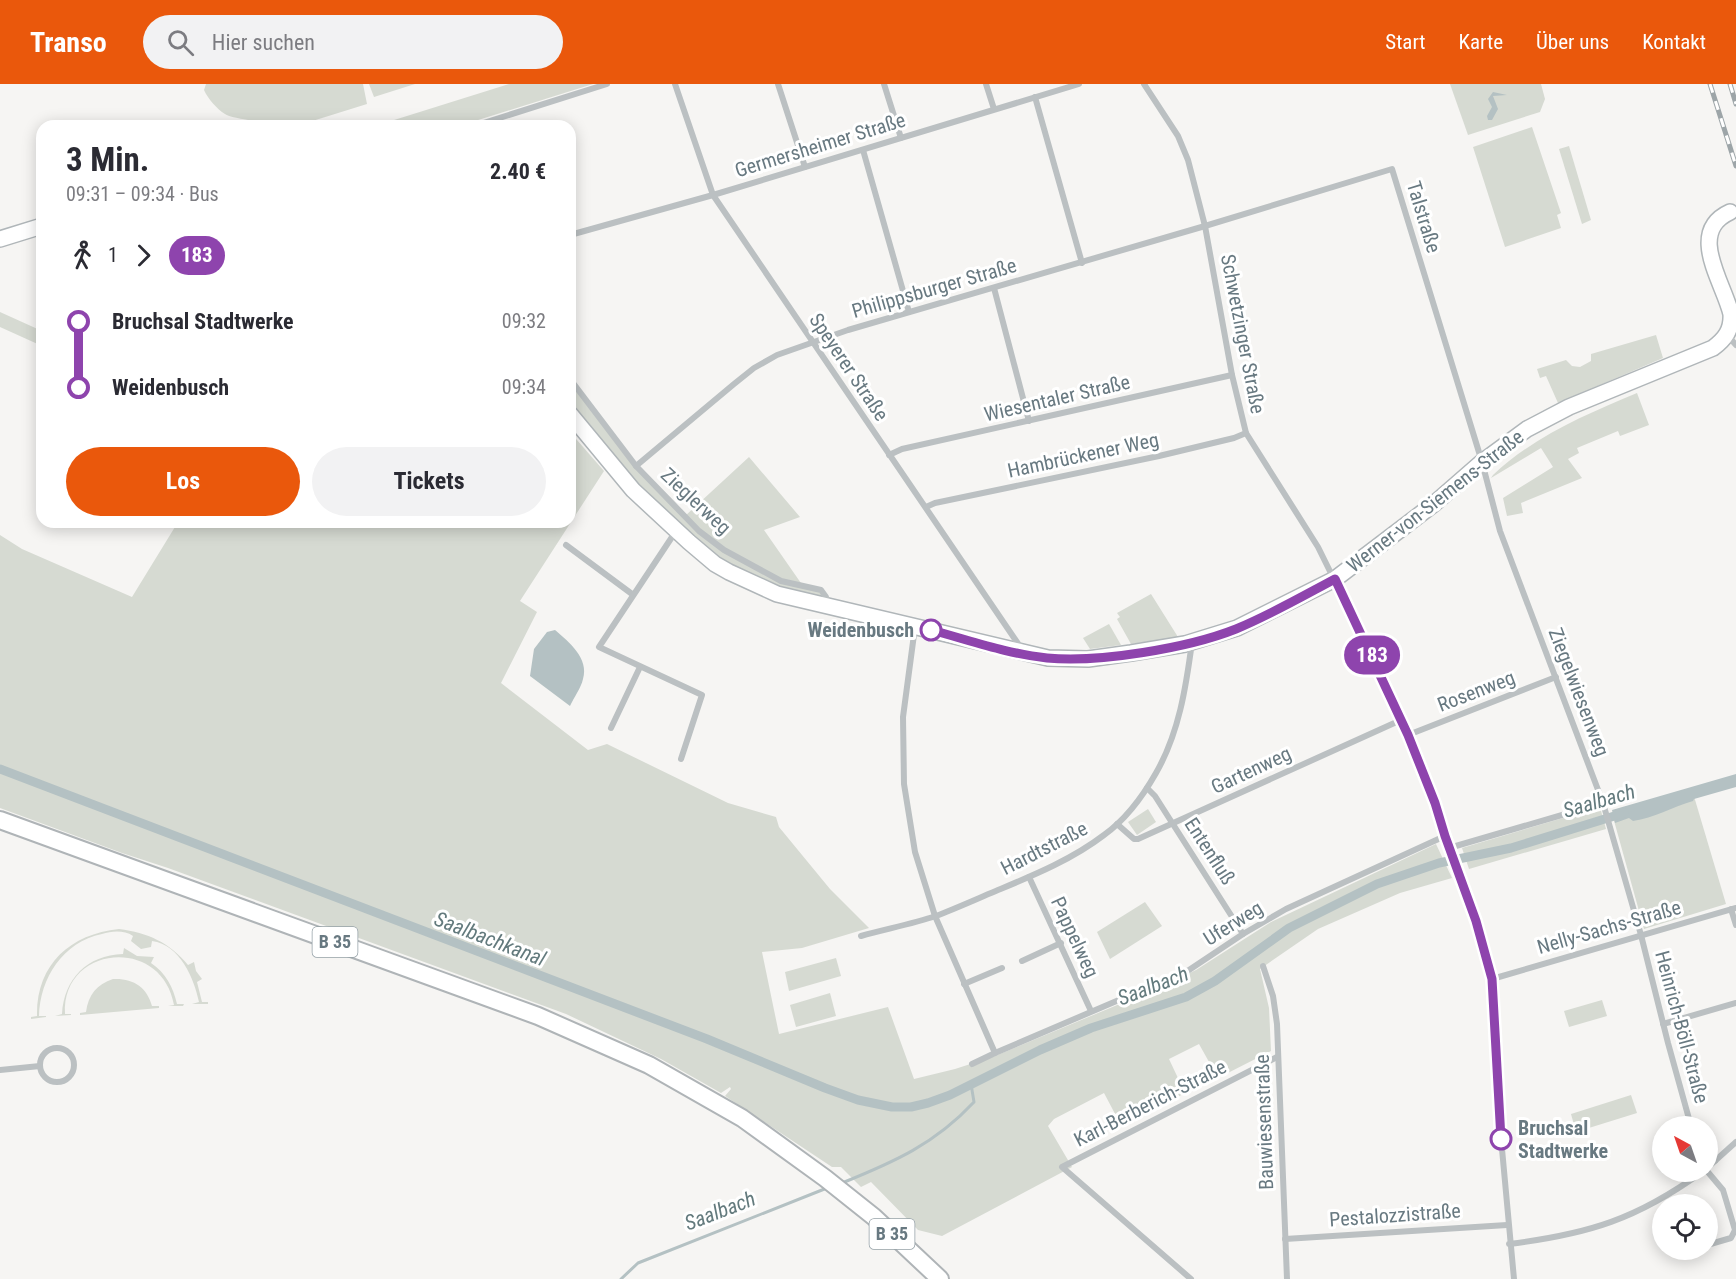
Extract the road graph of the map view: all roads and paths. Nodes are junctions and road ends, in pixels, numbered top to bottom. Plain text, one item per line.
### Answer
1 (607, 84) edge
2 (675, 84) edge
3 (778, 84) edge
4 (884, 84) edge
5 (986, 84) edge
6 (1079, 84) edge
7 (1143, 84) edge
8 (1035, 97) junction
9 (994, 109) junction
10 (493, 120) edge
11 (901, 138) junction
12 (863, 150) junction
13 (806, 166) junction
14 (712, 195) junction
15 (1730, 212) dead end
16 (1205, 226) junction
17 (36, 228) edge
18 (576, 233) edge
19 (0, 239) edge
20 (1082, 262) junction
21 (994, 288) junction
22 (909, 312) junction
23 (1731, 340) edge
24 (812, 342) junction
25 (1232, 375) junction
26 (576, 387) edge
27 (576, 421) edge
28 (1029, 421) junction
29 (1246, 433) junction
30 (890, 455) junction
31 (1482, 462) junction
32 (636, 466) junction
33 (926, 507) junction
34 (676, 531) junction
35 (566, 545) dead end
36 (1335, 579) junction
37 (632, 594) junction
38 (827, 606) junction
39 (916, 626) junction
40 (1192, 642) junction
41 (1025, 654) junction
42 (640, 667) junction
43 (1556, 677) junction
44 (1401, 720) junction
45 (611, 728) dead end
46 (1408, 735) junction
47 (681, 759) dead end
48 (1147, 788) junction
49 (1604, 804) junction
50 (0, 820) edge
51 (1117, 824) junction
52 (1173, 824) junction
53 (1445, 836) junction
54 (1450, 851) junction
55 (1029, 877) junction
56 (1734, 909) edge
57 (935, 916) junction
58 (1736, 925) edge
59 (1243, 934) junction
60 (1641, 935) junction
61 (861, 936) dead end
62 (1061, 943) junction
63 (1022, 961) dead end
64 (1263, 966) dead end
65 (1002, 968) dead end
66 (1492, 979) junction
67 (964, 984) junction
68 (1736, 1003) edge
69 (1091, 1011) junction
70 (1663, 1024) junction
71 (995, 1053) junction
72 (1277, 1057) junction
73 (972, 1064) dead end
74 (40, 1066) junction
75 (0, 1070) edge
76 (1688, 1116) edge
77 (1736, 1142) edge
78 (1718, 1158) edge
79 (1687, 1182) edge
80 (1717, 1182) edge
81 (1507, 1225) junction
82 (1285, 1239) junction
83 (1718, 1242) edge
84 (1509, 1244) junction
85 (940, 1279) edge
86 (1191, 1279) edge
87 (1287, 1279) edge
88 (1514, 1279) edge

1 - 10 street
2 - 14 street, Speyerer Straße
3 - 13 street
4 - 11 street
5 - 9 street
6 - 8 street, Germersheimer Straße
7 - 16 street, Schwetzinger Straße
8 - 9 street, Germersheimer Straße
8 - 20 street
9 - 11 street, Germersheimer Straße
11 - 12 street, Germersheimer Straße
12 - 13 street, Germersheimer Straße
12 - 22 street
13 - 14 street, Germersheimer Straße
14 - 18 street, Germersheimer Straße
14 - 24 street, Speyerer Straße
15 - 23 main road
16 - 20 street, Philippsburger Straße
16 - 25 street, Schwetzinger Straße
16 - 31 street, Talstraße
17 - 19 main road
20 - 21 street, Philippsburger Straße
21 - 22 street, Philippsburger Straße
21 - 28 street
22 - 24 street, Philippsburger Straße
23 - 31 main road, Werner-von-Siemens-Straße
24 - 30 street, Speyerer Straße
24 - 32 street, Philippsburger Straße
25 - 28 street, Wiesentaler Straße
25 - 29 street, Schwetzinger Straße
26 - 32 street, Zieglerweg
27 - 34 main road, Werner-von-Siemens-Straße
28 - 30 street, Wiesentaler Straße
29 - 33 street, Hambrückener Weg
29 - 36 street, Schwetzinger Straße
30 - 33 street, Speyerer Straße
31 - 36 main road, Werner-von-Siemens-Straße
31 - 43 street, Ziegelwiesenweg
32 - 38 street, Zieglerweg
33 - 41 street, Speyerer Straße
34 - 37 street
34 - 38 main road, Werner-von-Siemens-Straße
35 - 37 street
36 - 40 main road, Werner-von-Siemens-Straße
36 - 44 street, Schwetzinger Straße
37 - 42 street
38 - 39 main road, Werner-von-Siemens-Straße
39 - 41 main road, Werner-von-Siemens-Straße
39 - 57 street
40 - 41 main road, Werner-von-Siemens-Straße
40 - 48 street, Hardtstraße
42 - 45 street
42 - 47 street
43 - 46 street, Rosenweg
43 - 49 street, Ziegelwiesenweg
44 - 46 street, Schwetzinger Straße
44 - 52 street, Gartenweg
46 - 53 street, Schwetzinger Straße
48 - 51 street, Hardtstraße
48 - 52 street, Entenfluß
49 - 54 street
49 - 60 street, Ziegelwiesenweg
50 - 85 main road, B 35
51 - 52 street, Gartenweg
51 - 55 street, Hardtstraße
52 - 59 street, Entenfluß
53 - 54 street, Schwetzinger Straße
53 - 59 street, Uferweg
54 - 66 street, Schwetzinger Straße
55 - 57 street, Hardtstraße
55 - 62 street, Pappelweg
56 - 58 street
56 - 60 street, Nelly-Sachs-Straße
57 - 61 street, Hardtstraße
57 - 67 street
59 - 69 street, Uferweg
60 - 66 street, Nelly-Sachs-Straße
60 - 70 street, Heinrich-Böll-Straße
62 - 63 street
62 - 69 street, Pappelweg
64 - 72 street, Bauwiesenstraße
65 - 67 street
66 - 81 street, Schwetzinger Straße
67 - 71 street
68 - 70 street
69 - 71 street, Uferweg
70 - 76 street, Heinrich-Böll-Straße
71 - 73 street, Uferweg
72 - 82 street, Bauwiesenstraße
72 - 86 street, Karl-Berberich-Straße
74 - 74 street
74 - 75 street
77 - 78 street
79 - 84 street
80 - 83 street
81 - 82 street, Pestalozzistraße
81 - 84 street, Schwetzinger Straße
82 - 87 street, Bauwiesenstraße
84 - 88 street, Schwetzinger Straße

